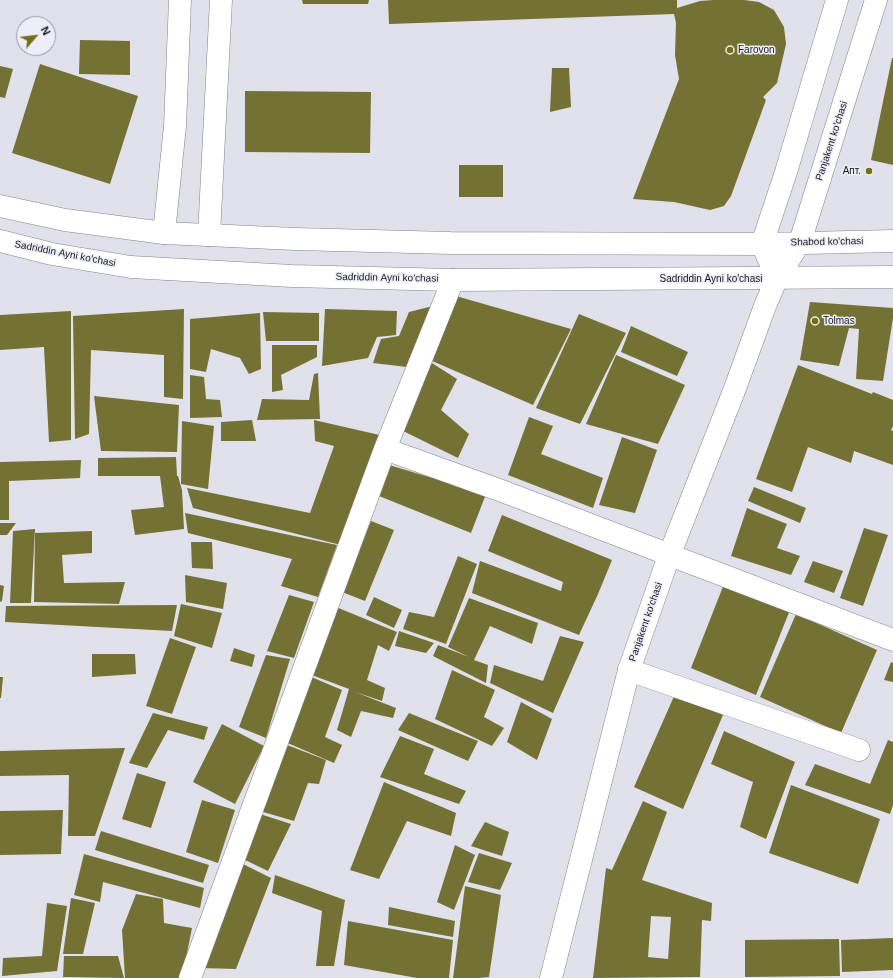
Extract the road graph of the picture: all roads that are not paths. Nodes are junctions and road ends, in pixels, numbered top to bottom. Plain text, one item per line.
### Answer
1 (180, 0) edge
2 (221, 0) edge
3 (837, 0) edge
4 (876, 0) edge
5 (0, 206) edge
6 (164, 233) junction
7 (209, 235) junction
8 (893, 241) edge
9 (0, 242) edge
10 (800, 242) junction
11 (762, 244) junction
12 (893, 277) edge
13 (777, 278) junction
14 (453, 280) junction
15 (385, 449) junction
16 (668, 556) junction
17 (893, 640) edge
18 (629, 670) junction
19 (859, 750) dead end
20 (190, 978) edge
21 (551, 978) edge

1 - 6 main road
2 - 7 main road
3 - 11 main road
4 - 10 main road, Panjakent ko'chasi
5 - 6 main road
6 - 7 main road
7 - 11 main road
8 - 10 main road, Shabod ko'chasi
9 - 14 main road, Sadriddin Ayni ko'chasi
10 - 11 main road, Shabod ko'chasi
10 - 13 main road, Panjakent ko'chasi
11 - 13 main road
12 - 13 main road
13 - 14 main road, Sadriddin Ayni ko'chasi
13 - 16 main road, Panjakent ko'chasi
14 - 15 main road
15 - 16 main road
15 - 20 main road
16 - 17 main road
16 - 18 main road, Panjakent ko'chasi
18 - 19 main road
18 - 21 main road, Panjakent ko'chasi

